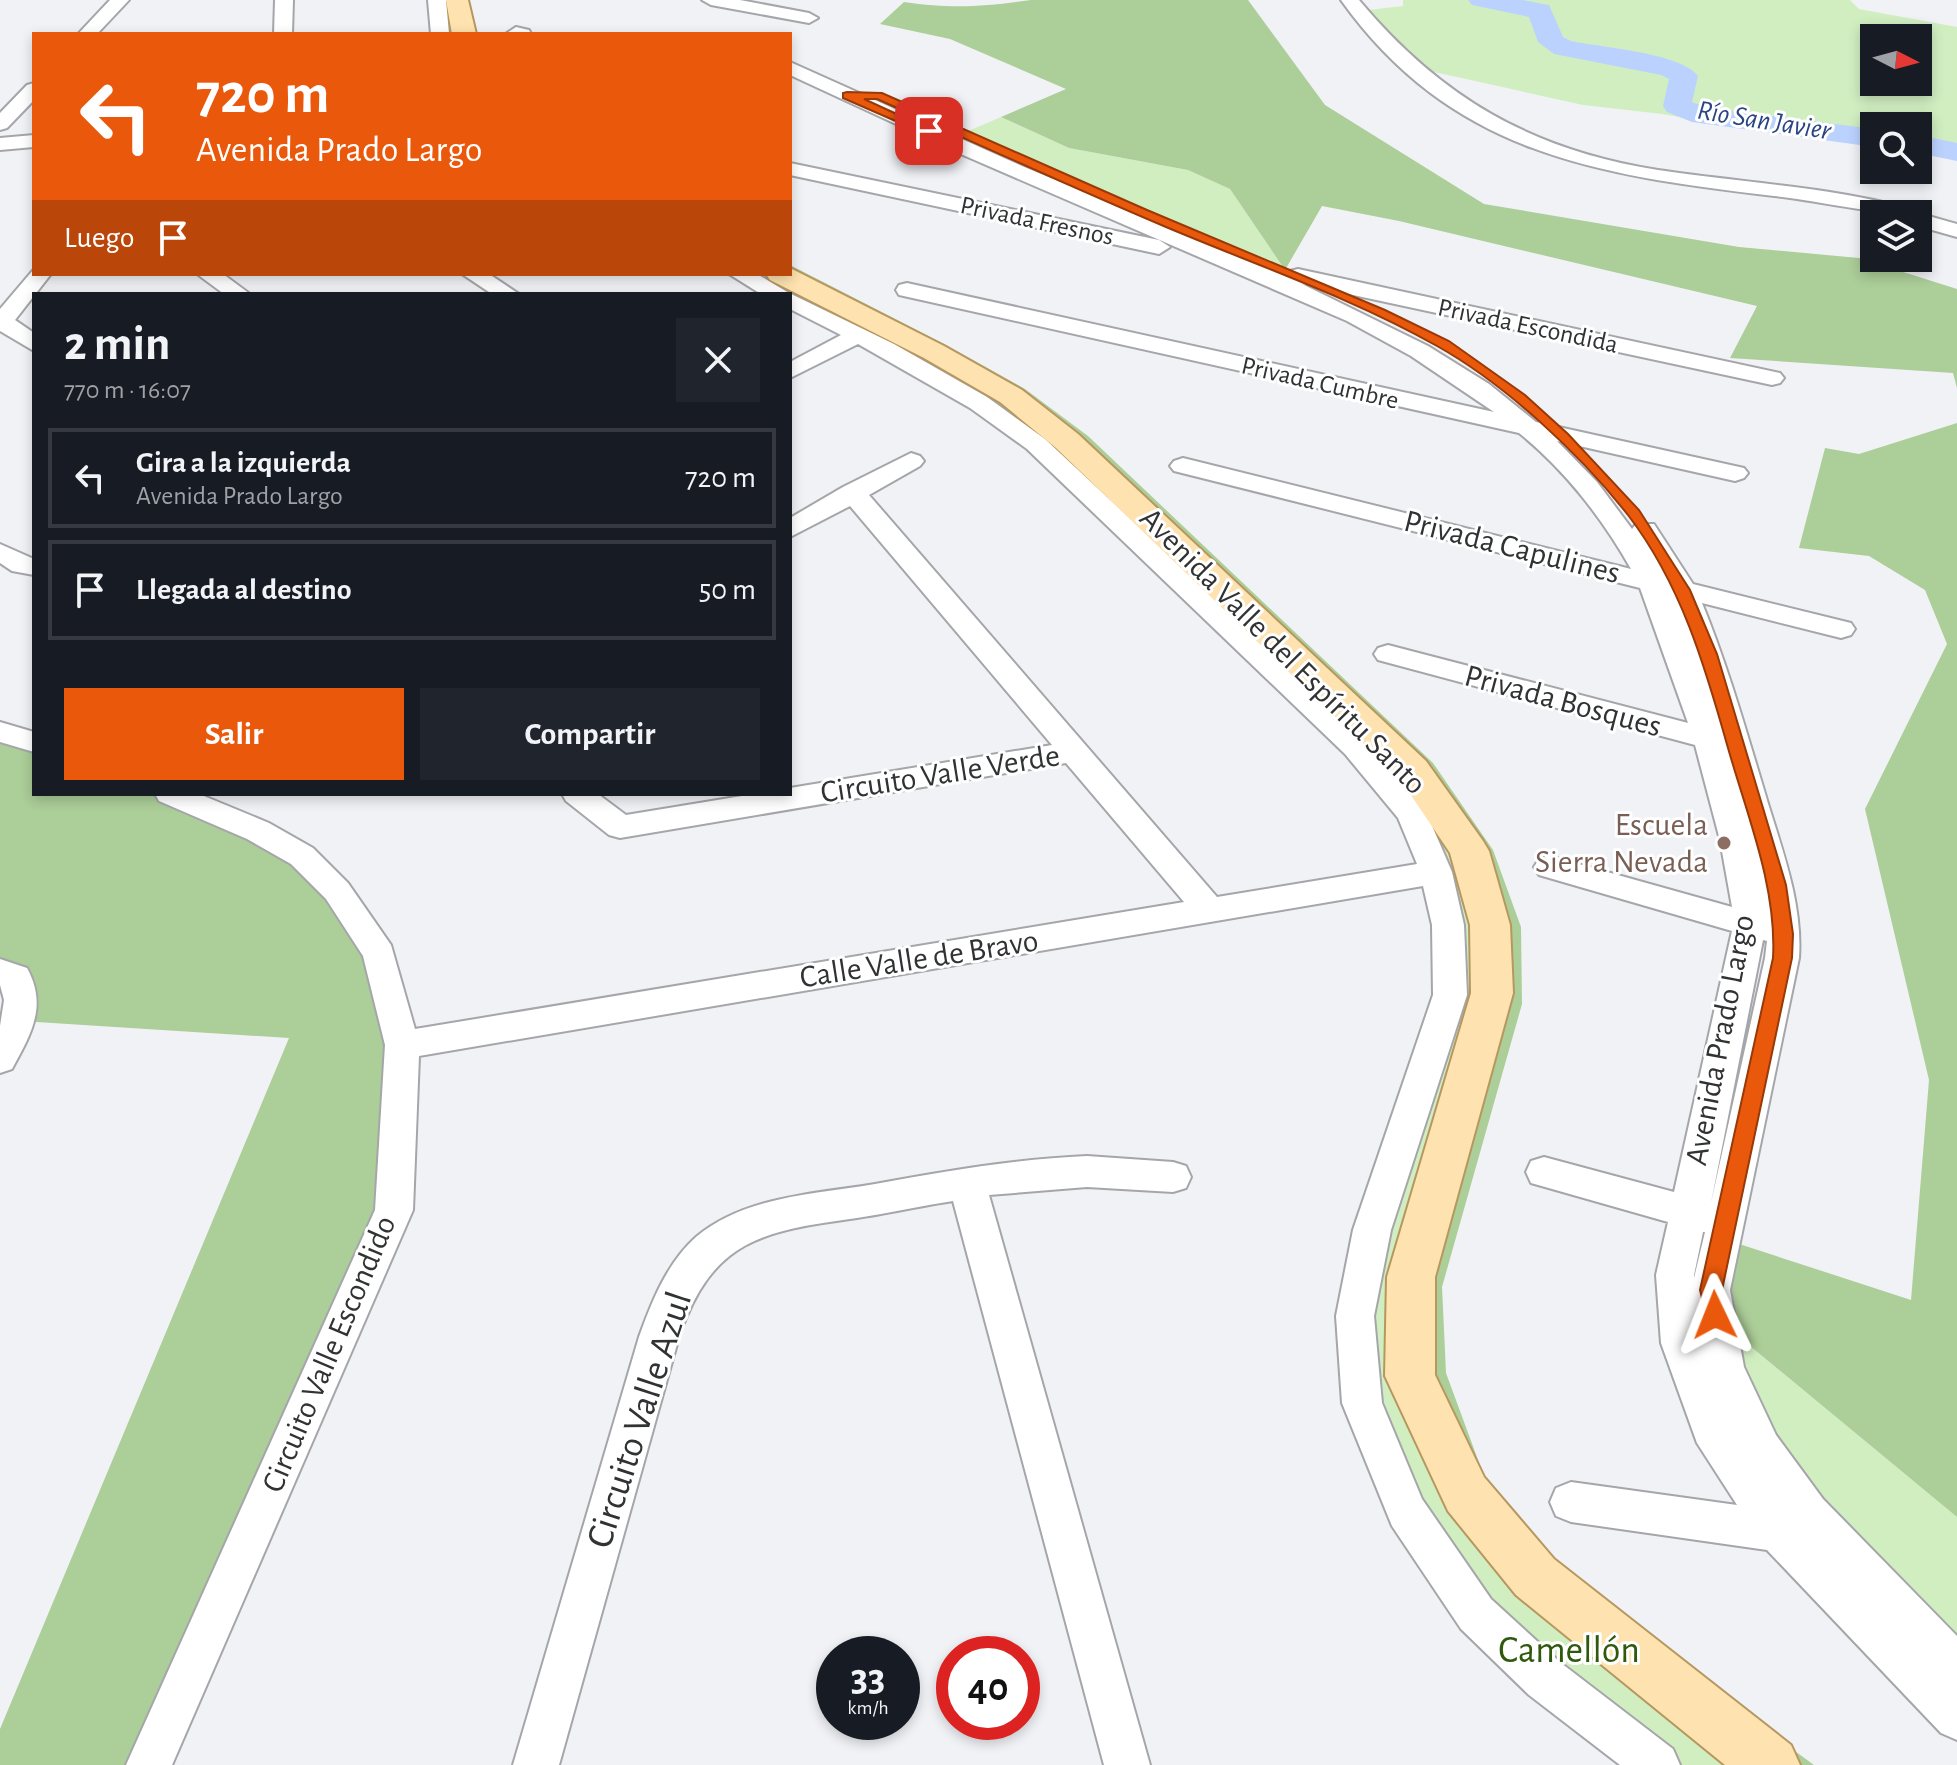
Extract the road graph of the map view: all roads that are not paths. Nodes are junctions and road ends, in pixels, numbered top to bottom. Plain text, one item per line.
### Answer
1 (120, 0) edge
2 (284, 0) edge
3 (437, 0) edge
4 (457, 0) edge
5 (711, 0) edge
6 (1350, 0) edge
7 (730, 2) edge
8 (757, 4) edge
9 (809, 18) dead end
10 (745, 30) dead end
11 (767, 30) dead end
12 (89, 32) edge
13 (283, 32) edge
14 (440, 32) edge
15 (464, 32) edge
16 (792, 54) edge
17 (792, 69) edge
18 (792, 85) edge
19 (32, 91) edge
20 (847, 95) junction
21 (878, 96) junction
22 (0, 124) edge
23 (32, 141) edge
24 (0, 144) edge
25 (792, 169) edge
26 (1860, 202) edge
27 (1932, 223) edge
28 (1131, 231) junction
29 (1957, 231) edge
30 (1242, 264) junction
31 (1285, 273) junction
32 (38, 276) edge
33 (211, 276) edge
34 (476, 276) edge
35 (744, 276) edge
36 (784, 276) edge
37 (907, 290) dead end
38 (236, 292) edge
39 (504, 292) edge
40 (774, 292) edge
41 (792, 301) edge
42 (1440, 306) junction
43 (1, 323) edge
44 (1421, 332) junction
45 (858, 335) junction
46 (32, 343) edge
47 (792, 370) edge
48 (1772, 378) dead end
49 (1548, 434) junction
50 (911, 461) dead end
51 (1183, 466) dead end
52 (1735, 473) dead end
53 (852, 492) junction
54 (792, 528) edge
55 (0, 552) edge
56 (32, 567) edge
57 (1650, 582) junction
58 (1683, 590) junction
59 (1841, 629) dead end
60 (1388, 654) dead end
61 (0, 732) edge
62 (32, 741) edge
63 (1723, 743) junction
64 (1076, 751) junction
65 (175, 796) edge
66 (580, 796) edge
67 (1550, 867) dead end
68 (1436, 872) junction
69 (1210, 911) junction
70 (1750, 924) junction
71 (1784, 934) junction
72 (0, 972) edge
73 (402, 1045) junction
74 (0, 1059) edge
75 (1544, 1172) dead end
76 (1173, 1177) dead end
77 (967, 1184) junction
78 (1687, 1211) junction
79 (1724, 1222) junction
80 (1571, 1502) dead end
81 (1778, 1531) junction
82 (1852, 1582) junction
83 (1957, 1668) edge
84 (1957, 1717) edge
85 (149, 1765) edge
86 (536, 1765) edge
87 (1127, 1765) edge
88 (1657, 1765) edge
89 (1771, 1765) edge

1 - 12 street
2 - 13 street
3 - 14 street
4 - 15 main road
5 - 7 street
6 - 26 street
7 - 8 street
7 - 10 street
8 - 9 street
8 - 11 street
16 - 21 street, Avenida Prado Largo
17 - 20 street
18 - 20 street
19 - 22 street
20 - 21 street
20 - 28 street
21 - 31 street, Avenida Prado Largo
23 - 24 street
25 - 28 street, Privada Fresnos
27 - 29 street
28 - 30 street, Privada Fresnos
30 - 31 street, Privada Fresnos
30 - 49 street, Avenida Prado Largo
31 - 42 street, Privada Escondida
31 - 44 street, Avenida Prado Largo
32 - 43 street
33 - 38 street
34 - 39 street
35 - 40 street
36 - 89 main road, Avenida Valle del Espíritu Santo
37 - 49 street, Privada Cumbre
41 - 45 street
42 - 44 street
42 - 48 street, Privada Escondida
43 - 46 street
44 - 49 street, Avenida Prado Largo
45 - 47 street
45 - 68 street
49 - 52 street, Privada Cumbre
49 - 57 street, Avenida Prado Largo
49 - 58 street, Avenida Prado Largo
50 - 53 street
51 - 57 street, Privada Capulines
53 - 54 street
53 - 64 street, Circuito Valle Verde
55 - 56 street
57 - 58 street, Privada Capulines
57 - 63 street, Avenida Prado Largo
58 - 59 street, Privada Capulines
58 - 63 street, Avenida Prado Largo
60 - 63 street, Privada Bosques
61 - 62 street
63 - 70 street, Avenida Prado Largo
63 - 71 street, Avenida Prado Largo
64 - 66 street, Circuito Valle Verde
64 - 69 street, Circuito Valle Verde
65 - 73 street, Circuito Valle Escondido
67 - 70 street
68 - 69 street, Calle Valle de Bravo
68 - 88 street
69 - 73 street, Calle Valle de Bravo
70 - 71 street
70 - 78 street, Avenida Prado Largo
71 - 79 street, Avenida Prado Largo
72 - 74 street
73 - 85 street, Circuito Valle Escondido
75 - 78 street
76 - 77 street, Circuito Valle Azul
77 - 86 street, Circuito Valle Azul
77 - 87 street
78 - 79 street
78 - 81 street, Avenida Prado Largo
79 - 82 street, Avenida Prado Largo
80 - 81 street
81 - 82 street, Avenida Prado Largo
82 - 83 street, Avenida Prado Largo
82 - 84 street, Avenida Prado Largo

